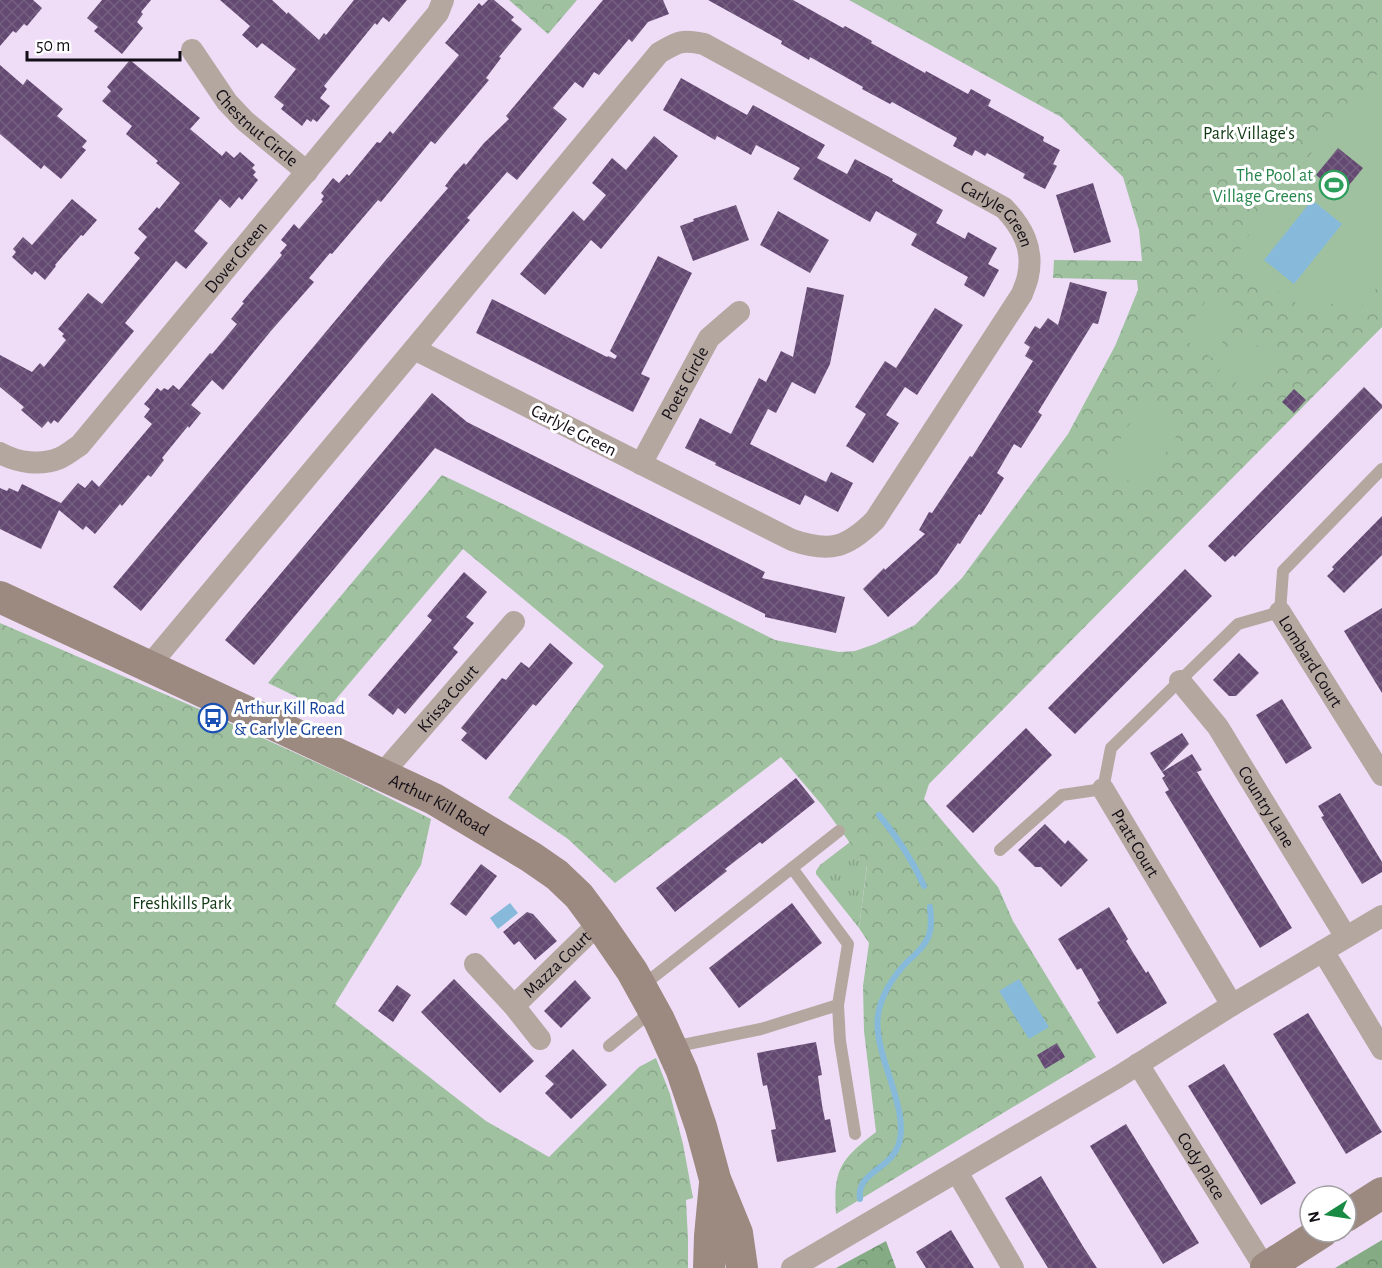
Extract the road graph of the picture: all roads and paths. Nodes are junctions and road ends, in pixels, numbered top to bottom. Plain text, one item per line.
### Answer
1 (443, 0) edge
2 (192, 50) dead end
3 (307, 172) junction
4 (740, 312) dead end
5 (414, 349) junction
6 (0, 453) edge
7 (641, 464) junction
8 (1382, 469) edge
9 (0, 597) edge
10 (1280, 612) junction
11 (514, 622) dead end
12 (149, 666) junction
13 (1180, 681) junction
14 (1379, 765) edge
15 (382, 774) junction
16 (1103, 789) junction
17 (839, 831) dead end
18 (1000, 850) dead end
19 (792, 867) junction
20 (1382, 916) edge
21 (599, 923) junction
22 (1346, 937) junction
23 (1323, 951) junction
24 (475, 964) dead end
25 (647, 998) junction
26 (838, 1005) junction
27 (1232, 1005) junction
28 (514, 1006) junction
29 (540, 1039) dead end
30 (609, 1046) dead end
31 (672, 1047) junction
32 (1382, 1049) edge
33 (1138, 1064) junction
34 (855, 1134) dead end
35 (957, 1172) junction
36 (715, 1179) junction
37 (1382, 1193) edge
38 (1358, 1208) edge
39 (1303, 1244) edge
40 (710, 1268) edge
41 (742, 1268) edge
42 (792, 1268) edge
43 (1013, 1268) edge
44 (1265, 1268) edge

1 - 3 street, Dover Green
2 - 3 street, Chestnut Circle
3 - 6 street, Dover Green
4 - 7 street, Poets Circle
5 - 7 street, Carlyle Green
5 - 7 street, Carlyle Green
5 - 12 street, Carlyle Green
8 - 10 lane, Lombard Court
9 - 12 street, Arthur Kill Road
10 - 13 lane
10 - 14 street, Lombard Court
11 - 15 street, Krissa Court
12 - 15 street, Arthur Kill Road
13 - 16 lane
13 - 22 street, Country Lane
15 - 21 street, Arthur Kill Road
16 - 18 lane, Pratt Court
16 - 27 street, Pratt Court
17 - 19 lane
19 - 25 lane
19 - 26 lane
20 - 22 street
21 - 25 street, Arthur Kill Road
21 - 28 street, Mazza Court
22 - 23 street
23 - 27 street
23 - 32 street
24 - 28 street, Mazza Court
25 - 30 lane
25 - 31 street, Arthur Kill Road
26 - 31 lane
26 - 34 lane
27 - 33 street
28 - 29 street, Mazza Court
31 - 36 street, Arthur Kill Road
33 - 35 street
33 - 44 street, Cody Place
35 - 42 street
35 - 43 street
36 - 40 street
36 - 41 street
37 - 38 street
39 - 44 street

